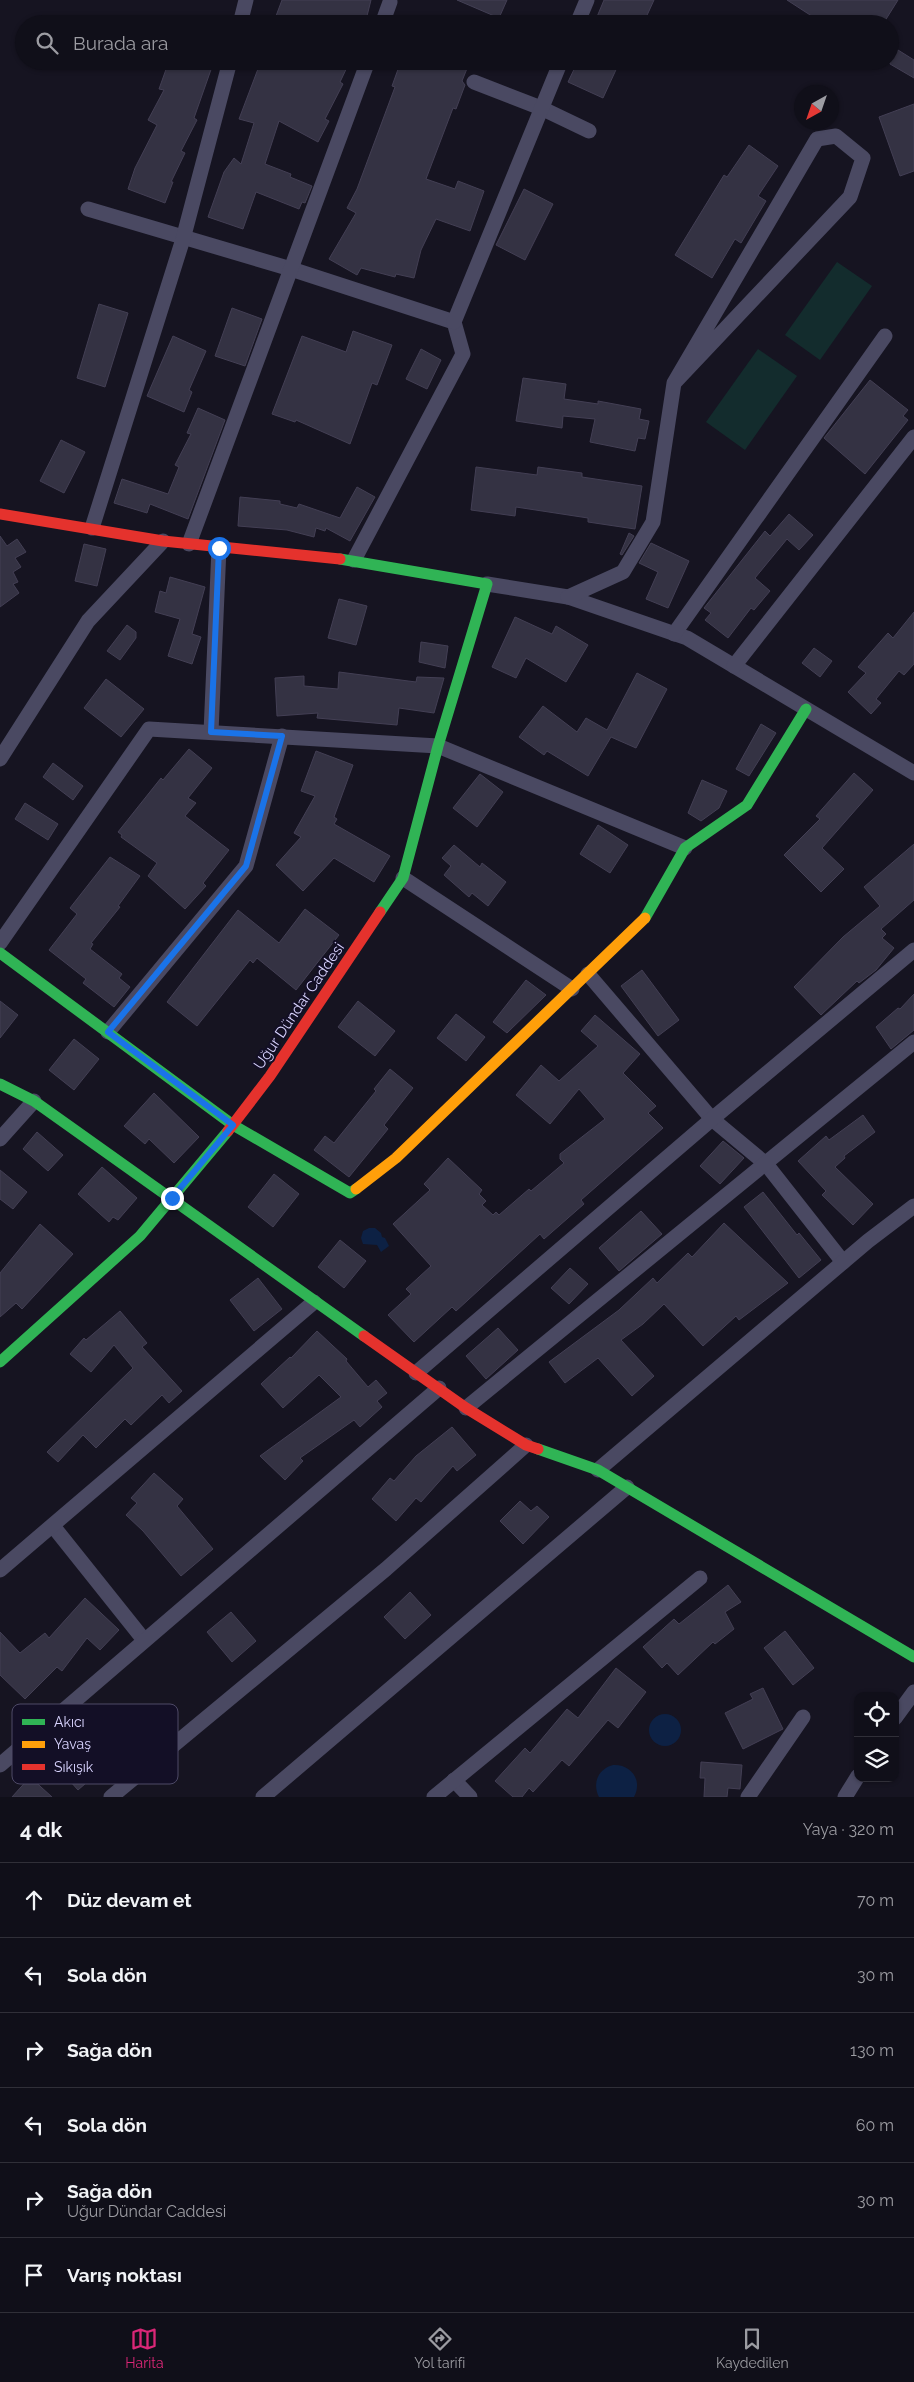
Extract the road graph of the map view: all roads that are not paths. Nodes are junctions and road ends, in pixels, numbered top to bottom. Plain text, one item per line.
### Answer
1 (246, 0) edge
2 (587, 0) edge
3 (390, 2) dead end
4 (242, 15) edge
5 (385, 15) edge
6 (581, 15) edge
7 (228, 70) edge
8 (365, 70) edge
9 (557, 70) edge
10 (474, 82) dead end
11 (541, 108) junction
12 (589, 131) dead end
13 (88, 209) dead end
14 (183, 239) junction
15 (291, 269) junction
16 (454, 322) junction
17 (885, 336) dead end
18 (674, 383) junction
19 (914, 437) edge
20 (0, 514) edge
21 (92, 528) junction
22 (163, 541) junction
23 (189, 544) junction
24 (219, 548) junction
25 (354, 560) junction
26 (487, 584) junction
27 (568, 597) junction
28 (674, 634) junction
29 (734, 666) junction
30 (806, 709) junction
31 (211, 732) junction
32 (282, 736) junction
33 (438, 746) junction
34 (0, 760) edge
35 (914, 773) edge
36 (685, 848) junction
37 (403, 878) junction
38 (0, 943) edge
39 (914, 950) edge
40 (0, 953) edge
41 (588, 974) junction
42 (572, 989) junction
43 (108, 1032) junction
44 (914, 1042) edge
45 (0, 1084) edge
46 (34, 1101) junction
47 (712, 1119) junction
48 (233, 1125) junction
49 (0, 1139) edge
50 (766, 1164) junction
51 (172, 1198) junction
52 (914, 1206) edge
53 (843, 1262) junction
54 (314, 1302) junction
55 (0, 1362) edge
56 (416, 1373) junction
57 (439, 1388) junction
58 (466, 1408) junction
59 (526, 1446) junction
60 (598, 1470) junction
61 (627, 1487) junction
62 (52, 1526) junction
63 (0, 1570) edge
64 (700, 1578) dead end
65 (144, 1640) junction
66 (914, 1657) edge
67 (914, 1692) edge
68 (70, 1704) edge
69 (899, 1713) edge
70 (803, 1717) dead end
71 (178, 1741) edge
72 (12, 1755) edge
73 (0, 1765) edge
74 (454, 1780) junction
75 (854, 1782) edge
76 (127, 1784) edge
77 (111, 1797) edge
78 (262, 1797) edge
79 (434, 1797) edge
80 (470, 1797) edge
81 (748, 1797) edge
82 (845, 1797) edge

1 - 4 street
2 - 6 street
3 - 5 street
7 - 14 street
8 - 15 street
9 - 11 street
10 - 11 street
11 - 12 street
11 - 16 street
13 - 14 street
14 - 15 street
14 - 21 street
15 - 16 street
15 - 23 street
16 - 25 street
17 - 28 street
18 - 18 street
18 - 27 street
19 - 29 street
20 - 21 street
21 - 22 street
22 - 23 street
22 - 34 street
23 - 24 street
24 - 25 street
24 - 31 street
25 - 26 street
26 - 27 street
26 - 33 street, Uğur Dündar Caddesi
27 - 28 street
28 - 29 street
29 - 30 street
30 - 35 street
30 - 36 street
31 - 32 street
31 - 38 street
32 - 33 street
32 - 43 street
33 - 36 street
33 - 37 street, Uğur Dündar Caddesi
36 - 41 street
37 - 42 street
37 - 48 street, Uğur Dündar Caddesi
39 - 47 street
40 - 43 street
41 - 42 street
41 - 47 street
42 - 48 street
43 - 48 street
44 - 50 street
45 - 46 street
46 - 49 street
46 - 51 street
47 - 50 street
47 - 56 street
48 - 51 street, Uğur Dündar Caddesi
50 - 53 street
50 - 58 street
51 - 54 street
51 - 55 street, Uğur Dündar Caddesi
52 - 53 street
53 - 60 street
54 - 56 street
54 - 62 street
56 - 57 street
57 - 58 street
57 - 65 street
58 - 59 street
59 - 60 street
59 - 71 street
60 - 61 street
61 - 66 street
61 - 78 street
62 - 63 street
62 - 65 street
64 - 74 street
65 - 68 street
67 - 69 street
70 - 81 street
72 - 73 street
74 - 79 street
74 - 80 street
75 - 82 street
76 - 77 street

